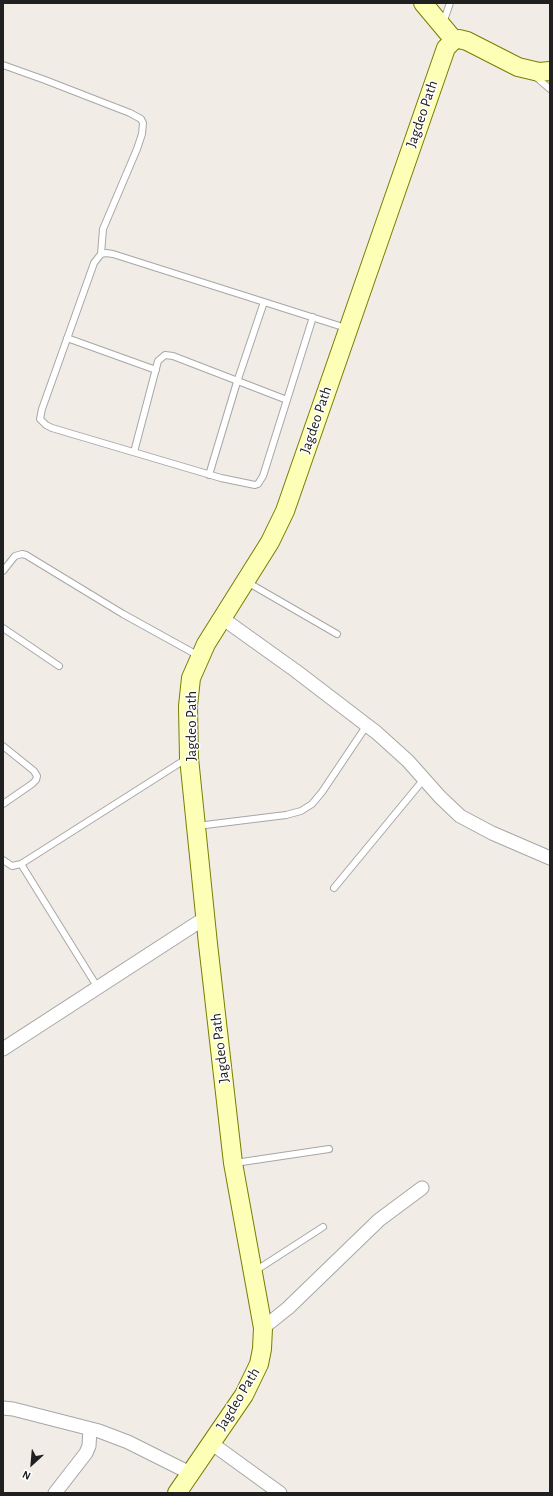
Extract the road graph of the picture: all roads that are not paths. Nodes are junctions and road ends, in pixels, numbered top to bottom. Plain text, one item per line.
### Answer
1 (423, 3) edge
2 (450, 3) edge
3 (442, 24) junction
4 (454, 40) junction
5 (3, 65) edge
6 (528, 70) junction
7 (550, 71) edge
8 (550, 89) edge
9 (101, 254) junction
10 (264, 302) junction
11 (313, 317) junction
12 (348, 328) junction
13 (67, 338) junction
14 (156, 370) junction
15 (238, 382) junction
16 (287, 400) junction
17 (134, 452) junction
18 (209, 475) junction
19 (3, 570) edge
20 (246, 581) junction
21 (222, 618) junction
22 (3, 628) edge
23 (337, 634) dead end
24 (200, 657) junction
25 (59, 666) dead end
26 (367, 725) junction
27 (3, 746) edge
28 (189, 758) junction
29 (424, 779) junction
30 (3, 804) edge
31 (196, 826) junction
32 (550, 858) edge
33 (3, 860) edge
34 (21, 864) junction
35 (334, 888) dead end
36 (205, 918) junction
37 (98, 988) junction
38 (3, 1049) edge
39 (329, 1149) dead end
40 (233, 1163) junction
41 (422, 1188) dead end
42 (323, 1227) dead end
43 (253, 1272) junction
44 (263, 1328) junction
45 (3, 1408) edge
46 (90, 1429) junction
47 (211, 1443) junction
48 (190, 1473) junction
49 (55, 1493) edge
50 (178, 1493) edge
51 (280, 1493) edge

1 - 3 main road
2 - 3 lane
3 - 4 main road
4 - 6 main road
4 - 12 main road, Jagdeo Path
5 - 9 lane
6 - 7 main road
6 - 8 lane
9 - 10 lane
9 - 13 lane
10 - 11 lane
10 - 15 lane
11 - 12 lane
11 - 16 lane
12 - 20 main road, Jagdeo Path
13 - 14 lane
13 - 17 lane
14 - 15 lane
14 - 17 lane
15 - 16 lane
15 - 18 lane
16 - 18 lane
17 - 18 lane
19 - 24 lane
20 - 21 main road, Jagdeo Path
20 - 23 lane
21 - 24 main road, Jagdeo Path
21 - 26 street
22 - 25 lane
24 - 28 main road, Jagdeo Path
26 - 29 street
26 - 31 lane
27 - 30 lane
28 - 31 main road, Jagdeo Path
28 - 34 lane
29 - 32 street
29 - 35 lane
31 - 36 main road, Jagdeo Path
33 - 34 lane
34 - 37 lane
36 - 37 street
36 - 40 main road, Jagdeo Path
37 - 38 street
39 - 40 lane
40 - 43 main road, Jagdeo Path
41 - 44 street
42 - 43 lane
43 - 44 main road, Jagdeo Path
44 - 47 main road, Jagdeo Path
45 - 46 street
46 - 48 street
46 - 49 street
47 - 48 main road, Jagdeo Path
47 - 51 street
48 - 50 main road, Jagdeo Path

